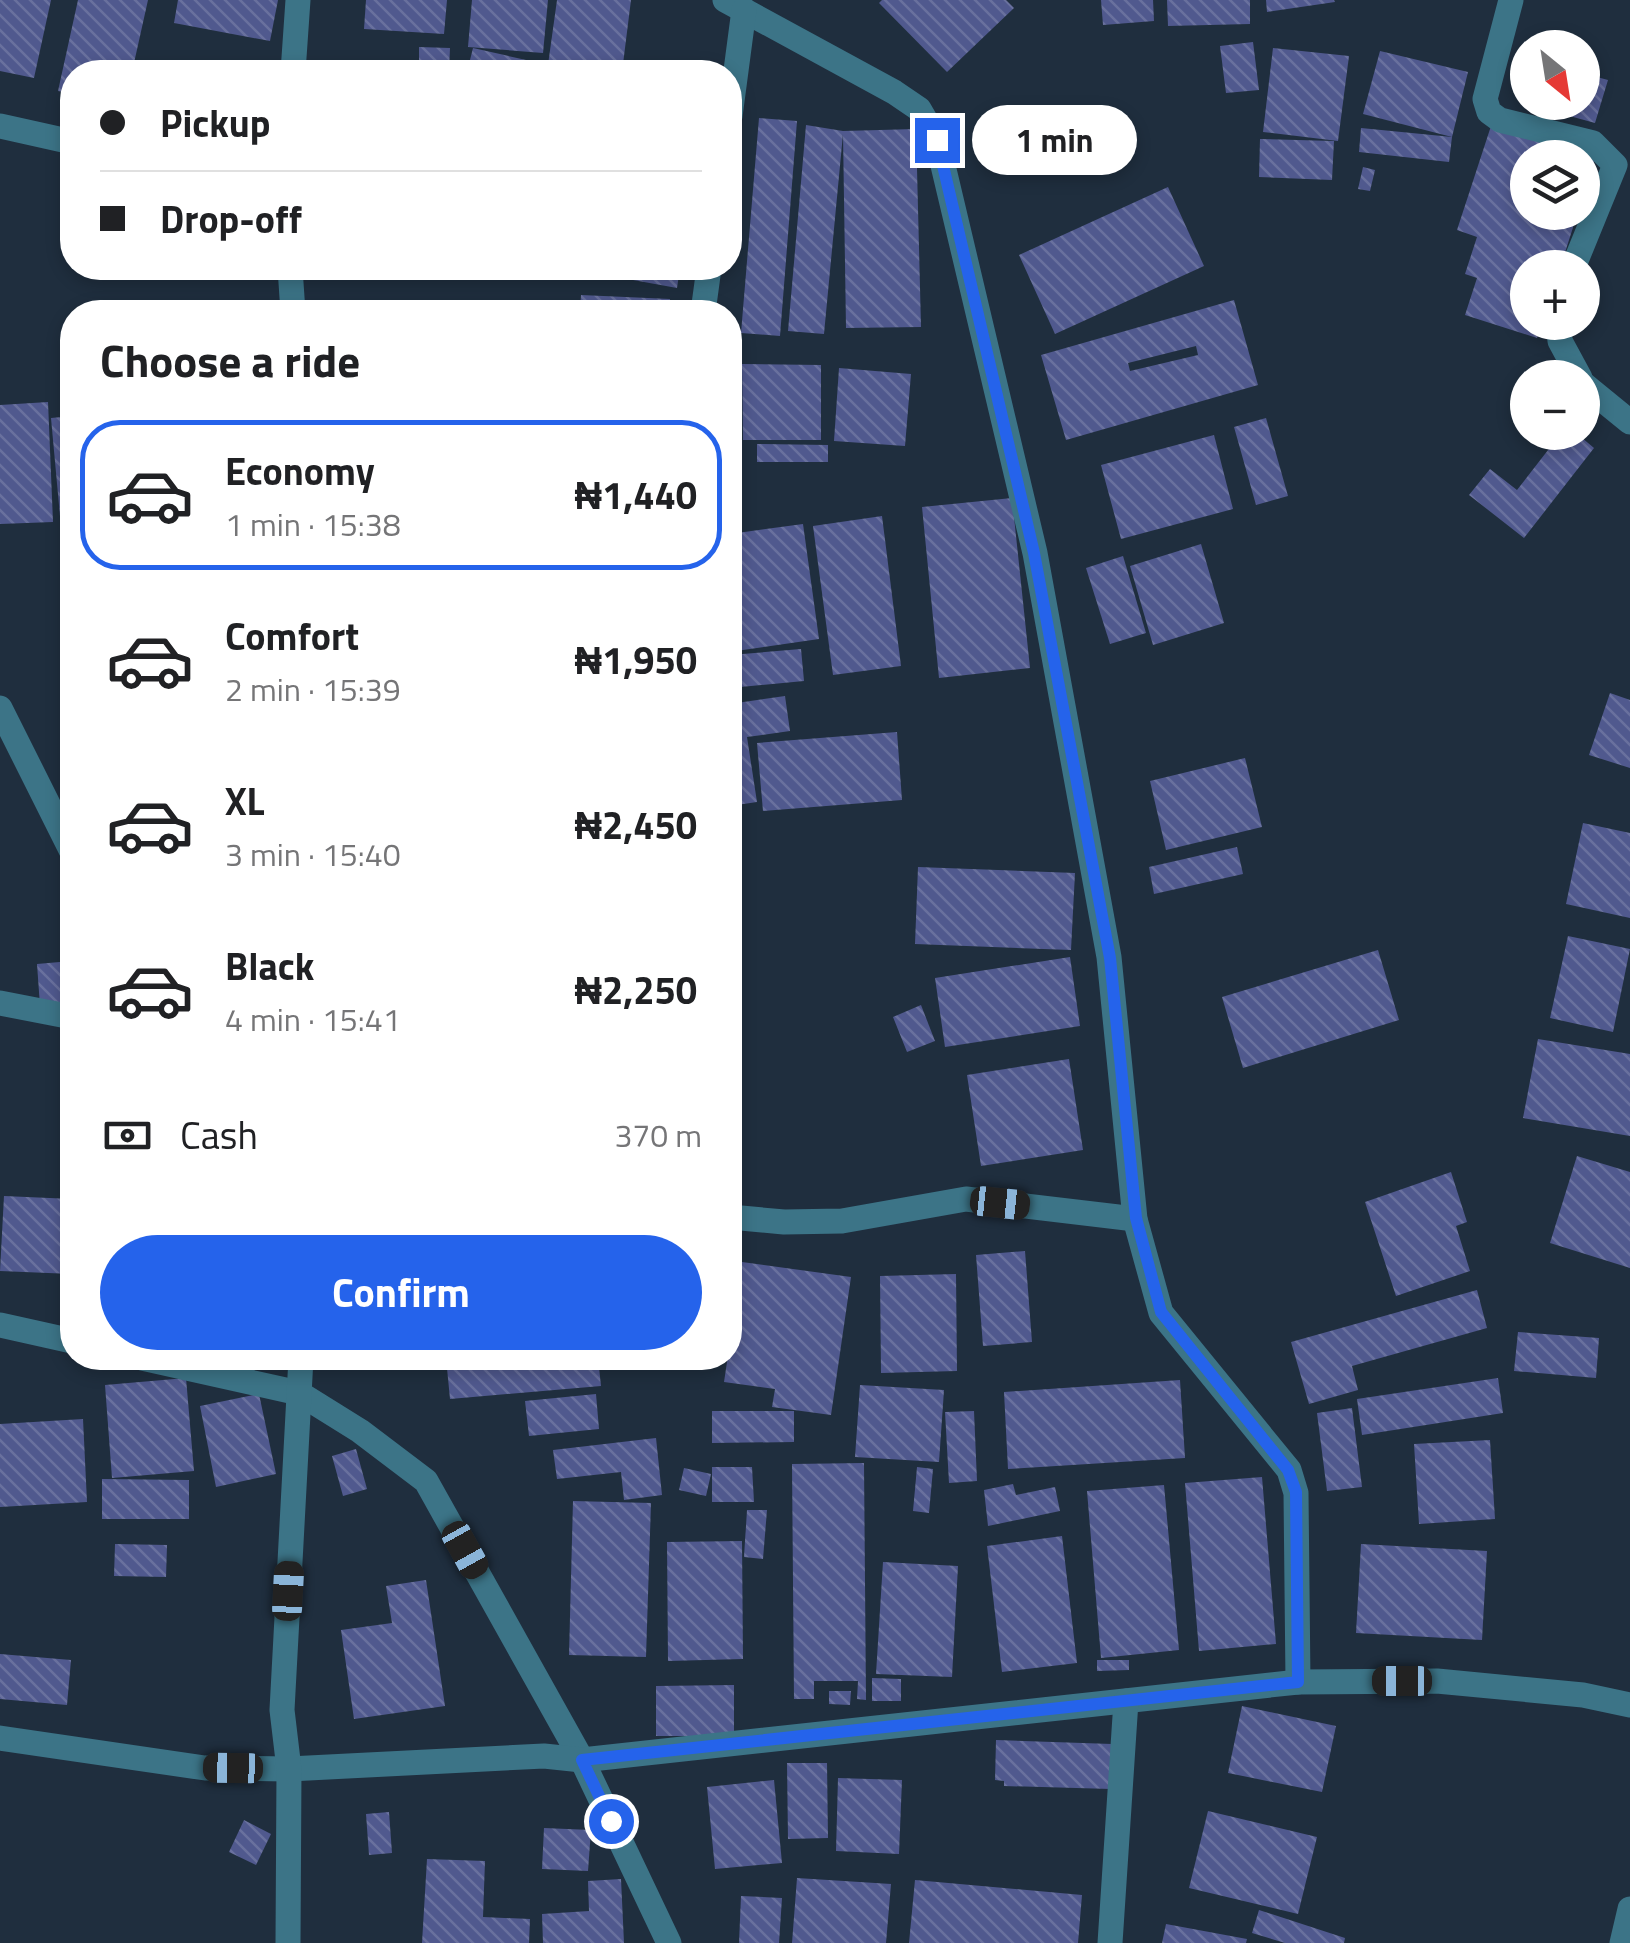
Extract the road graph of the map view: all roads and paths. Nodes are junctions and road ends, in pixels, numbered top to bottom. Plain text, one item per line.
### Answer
1 (298, 0) edge
2 (1511, 0) edge
3 (735, 5) edge
4 (294, 60) edge
5 (733, 60) edge
6 (0, 126) edge
7 (60, 139) edge
8 (1581, 250) edge
9 (1600, 396) edge
10 (1630, 422) edge
11 (0, 708) edge
12 (60, 828) edge
13 (0, 1003) edge
14 (60, 1015) edge
15 (742, 1218) edge
16 (1136, 1218) junction
17 (0, 1325) edge
18 (60, 1339) edge
19 (194, 1370) edge
20 (299, 1370) edge
21 (298, 1394) junction
22 (1298, 1682) junction
23 (1126, 1701) junction
24 (1630, 1706) edge
25 (0, 1738) edge
26 (582, 1760) junction
27 (290, 1769) junction
28 (1630, 1909) edge
29 (288, 1943) edge
30 (669, 1943) edge
31 (1110, 1943) edge
32 (1622, 1943) edge

1 - 4 street
2 - 8 street
3 - 5 street
3 - 16 street
6 - 7 street
9 - 10 street
11 - 12 street
13 - 14 street
15 - 16 street
16 - 22 street
17 - 18 street
19 - 21 street
20 - 21 street
21 - 26 street
21 - 27 street
22 - 23 street
22 - 24 street
23 - 26 street
23 - 31 street
25 - 27 street
26 - 27 street
26 - 30 street
27 - 29 street
28 - 32 street

